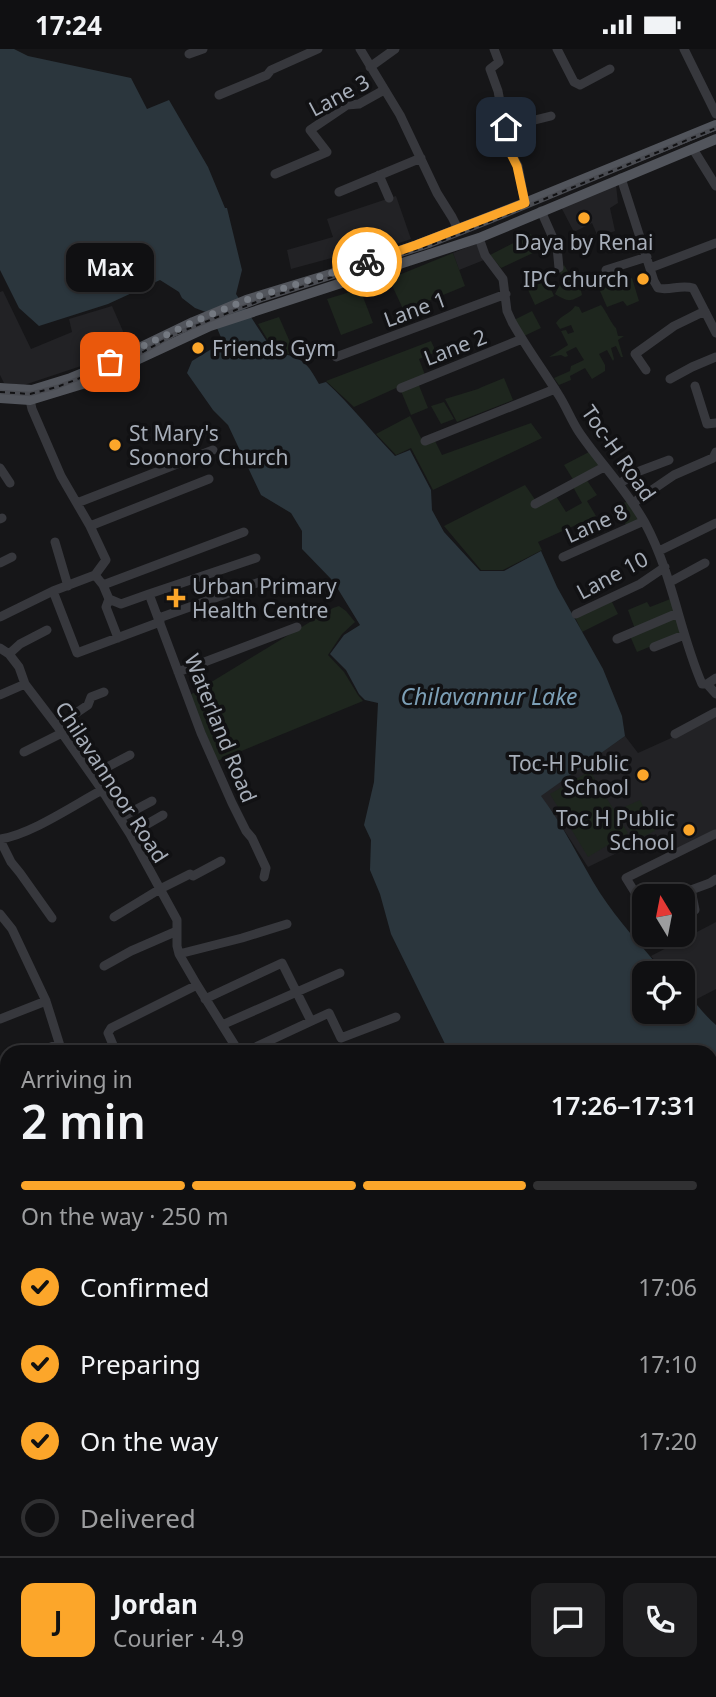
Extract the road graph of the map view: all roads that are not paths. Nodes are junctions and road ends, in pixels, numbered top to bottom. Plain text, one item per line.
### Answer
1 (202, 49) edge
2 (318, 49) edge
3 (360, 49) edge
4 (395, 49) edge
5 (494, 49) edge
6 (557, 49) edge
7 (684, 49) edge
8 (189, 54) dead end
9 (370, 67) junction
10 (610, 69) dead end
11 (384, 90) junction
12 (219, 95) dead end
13 (716, 114) edge
14 (551, 116) dead end
15 (716, 125) edge
16 (506, 127) junction
17 (716, 139) edge
18 (693, 149) junction
19 (421, 158) junction
20 (275, 174) dead end
21 (379, 175) junction
22 (621, 178) junction
23 (716, 186) edge
24 (338, 192) dead end
25 (389, 198) dead end
26 (525, 203) junction
27 (541, 211) junction
28 (458, 229) junction
29 (479, 238) junction
30 (716, 243) edge
31 (412, 253) junction
32 (647, 257) junction
33 (559, 268) dead end
34 (650, 268) junction
35 (606, 270) dead end
36 (506, 294) junction
37 (710, 313) edge
38 (716, 333) edge
39 (522, 339) junction
40 (336, 357) dead end
41 (716, 357) edge
42 (646, 370) dead end
43 (670, 379) dead end
44 (695, 386) dead end
45 (0, 388) edge
46 (401, 388) dead end
47 (555, 389) junction
48 (0, 398) edge
49 (30, 401) junction
50 (716, 423) edge
51 (425, 441) dead end
52 (213, 450) dead end
53 (716, 452) edge
54 (668, 460) dead end
55 (604, 467) junction
56 (0, 468) edge
57 (209, 479) dead end
58 (10, 483) dead end
59 (619, 484) junction
60 (77, 503) junction
61 (632, 503) junction
62 (535, 504) dead end
63 (644, 521) junction
64 (716, 523) edge
65 (90, 526) junction
66 (244, 531) dead end
67 (55, 542) dead end
68 (659, 551) junction
69 (12, 557) dead end
70 (563, 557) dead end
71 (256, 558) dead end
72 (0, 563) edge
73 (705, 563) dead end
74 (664, 566) junction
75 (95, 575) junction
76 (265, 580) dead end
77 (670, 582) junction
78 (103, 585) junction
79 (68, 586) junction
80 (53, 591) junction
81 (149, 594) junction
82 (108, 599) junction
83 (678, 613) junction
84 (576, 614) dead end
85 (0, 617) edge
86 (160, 620) junction
87 (297, 627) dead end
88 (47, 630) dead end
89 (684, 635) junction
90 (118, 638) junction
91 (617, 639) dead end
92 (654, 647) dead end
93 (0, 648) edge
94 (9, 654) junction
95 (178, 672) junction
96 (716, 678) edge
97 (25, 684) junction
98 (707, 684) junction
99 (104, 692) dead end
100 (716, 694) edge
101 (0, 695) edge
102 (716, 712) edge
103 (60, 729) junction
104 (675, 734) dead end
105 (24, 752) dead end
106 (130, 755) dead end
107 (92, 775) junction
108 (102, 790) junction
109 (152, 801) dead end
110 (163, 815) dead end
111 (120, 818) junction
112 (130, 834) junction
113 (716, 835) edge
114 (0, 839) edge
115 (221, 861) dead end
116 (264, 877) dead end
117 (716, 879) edge
118 (160, 888) junction
119 (632, 888) edge
120 (695, 889) edge
121 (0, 914) edge
122 (114, 916) dead end
123 (52, 918) dead end
124 (287, 924) dead end
125 (177, 931) junction
126 (179, 954) junction
127 (104, 966) dead end
128 (340, 973) dead end
129 (197, 985) junction
130 (297, 992) junction
131 (205, 999) junction
132 (46, 1001) junction
133 (396, 1017) dead end
134 (0, 1019) edge
135 (311, 1021) junction
136 (222, 1025) junction
137 (59, 1045) edge
138 (113, 1045) edge
139 (235, 1045) edge
140 (260, 1045) edge

1 - 8 street
2 - 12 street
3 - 9 street
4 - 9 street
5 - 16 street
6 - 10 street
7 - 13 street
9 - 11 street
11 - 19 street
11 - 20 street, Lane 3
14 - 16 street
15 - 26 main road
16 - 26 street
17 - 18 main road
18 - 22 main road
18 - 23 street
19 - 21 street
19 - 28 street
21 - 24 street
21 - 25 street
22 - 27 main road
22 - 32 street
26 - 28 main road
27 - 29 main road
27 - 33 street
28 - 31 main road
29 - 31 main road
29 - 36 street, Toc-H Road
30 - 34 street
31 - 45 main road
31 - 49 main road
32 - 34 street
32 - 35 street
34 - 37 street
36 - 39 street, Toc-H Road
36 - 40 street, Lane 1
37 - 38 street
37 - 42 street
39 - 46 street, Lane 2
39 - 47 street, Toc-H Road
41 - 43 street
44 - 50 street
47 - 51 street
47 - 55 street, Toc-H Road
48 - 49 main road
49 - 60 street
52 - 60 street
53 - 61 street
54 - 59 street
55 - 59 street, Toc-H Road
55 - 62 street
56 - 58 street
57 - 65 street
59 - 61 street, Toc-H Road
60 - 65 street
61 - 63 street, Toc-H Road
63 - 68 street, Toc-H Road
63 - 70 street, Lane 8
64 - 68 street
65 - 75 street
66 - 78 street
67 - 79 street
68 - 74 street, Toc-H Road
69 - 72 street
71 - 81 street
73 - 77 street
74 - 77 street, Toc-H Road
74 - 84 street, Lane 10
75 - 78 street
75 - 79 street
76 - 86 street
77 - 83 street, Toc-H Road
78 - 82 street
79 - 80 street
80 - 85 street
80 - 90 street
81 - 82 street
81 - 86 street, Waterland Road
82 - 90 street
83 - 89 street, Toc-H Road
83 - 91 street
86 - 90 street
86 - 95 street, Waterland Road
87 - 95 street
88 - 94 street
89 - 92 street
89 - 98 street, Toc-H Road
93 - 94 street, Chilavannoor Road
94 - 97 street, Chilavannoor Road
95 - 116 street, Waterland Road
96 - 98 street
97 - 101 street
97 - 103 street, Chilavannoor Road
98 - 100 street, Toc-H Road
99 - 103 street
102 - 104 street
103 - 105 street
103 - 107 street, Chilavannoor Road
106 - 107 street
107 - 108 street, Chilavannoor Road
108 - 111 street, Chilavannoor Road
108 - 114 street
109 - 111 street
110 - 112 street
111 - 112 street, Chilavannoor Road
112 - 118 street, Chilavannoor Road
113 - 119 street
114 - 123 street
115 - 118 street
117 - 120 street
118 - 122 street
118 - 125 street, Chilavannoor Road
121 - 132 street
124 - 126 street
125 - 126 street, Chilavannoor Road
125 - 127 street
126 - 129 street, Chilavannoor Road
128 - 130 street
129 - 131 street, Chilavannoor Road
129 - 138 street
130 - 131 street
130 - 135 street
130 - 136 street
131 - 136 street, Chilavannoor Road
132 - 134 street
132 - 137 street
133 - 135 street
135 - 140 street
136 - 139 street, Chilavannoor Road

